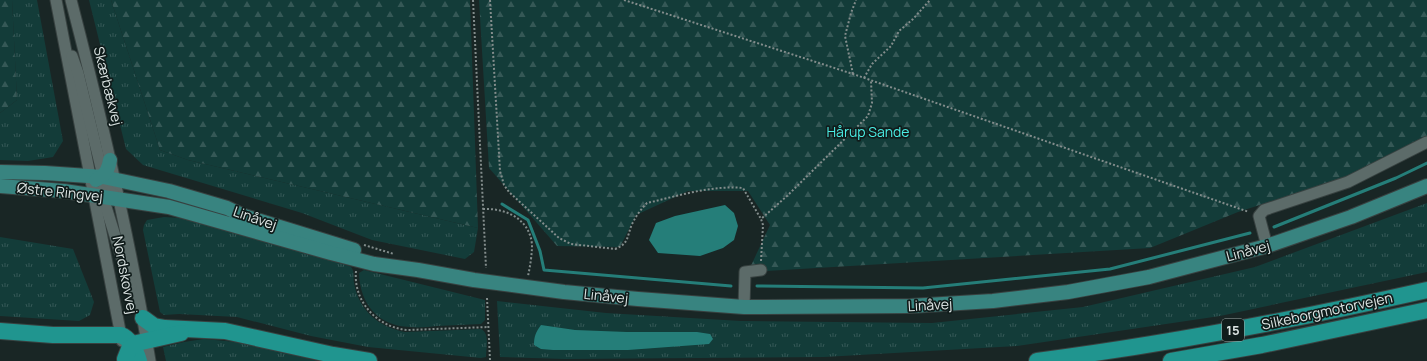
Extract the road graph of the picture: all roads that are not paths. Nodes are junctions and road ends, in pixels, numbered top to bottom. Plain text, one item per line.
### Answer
1 (56, 0) edge
2 (71, 0) edge
3 (1427, 142) edge
4 (110, 160) joint
5 (0, 172) edge
6 (0, 182) edge
7 (0, 186) edge
8 (1427, 186) edge
9 (103, 187) junction
10 (1267, 246) junction
11 (418, 270) junction
12 (761, 270) road end
13 (1427, 290) edge
14 (744, 306) junction
15 (1427, 310) edge
16 (143, 318) junction
17 (198, 330) junction
18 (0, 331) edge
19 (121, 335) junction
20 (134, 354) edge
21 (150, 361) edge
22 (369, 361) edge
23 (1037, 361) edge
24 (1171, 361) edge

1 - 9 street
2 - 4 street, Skærbækvej
3 - 10 street
4 - 9 main road
5 - 9 main road, Østre Ringvej
6 - 9 main road
7 - 9 main road, Østre Ringvej
8 - 10 main road, Linåvej
9 - 11 main road, Linåvej
9 - 11 main road, Linåvej
9 - 16 street, Nordskovvej
9 - 16 street
9 - 19 street, Nordskovvej
10 - 14 main road, Linåvej
11 - 14 main road, Linåvej
12 - 14 street
13 - 23 highway, Silkeborgmotorvejen / 15
15 - 24 highway, Silkeborgmotorvejen / 15
16 - 17 highway
16 - 20 street, Nordskovvej
17 - 20 highway
17 - 22 highway
18 - 19 highway
19 - 20 highway
20 - 21 street, Nordskovvej

